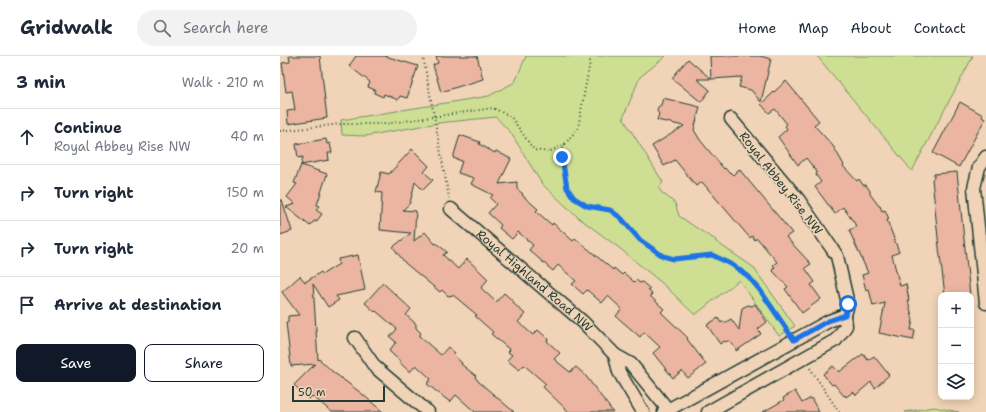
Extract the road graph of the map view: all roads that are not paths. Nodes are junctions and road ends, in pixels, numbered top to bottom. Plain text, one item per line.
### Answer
1 (731, 119) dead end
2 (986, 157) edge
3 (451, 209) road end
4 (986, 303) edge
5 (845, 315) junction
6 (355, 338) dead end
7 (615, 356) junction
8 (668, 411) edge
9 (428, 412) edge
10 (643, 412) edge
11 (708, 412) edge

1 - 5 street, Royal Abbey Rise NW
2 - 4 street
3 - 7 street, Royal Highland Road NW
5 - 8 street
5 - 11 street, Royal Abbey Rise NW
6 - 9 street
7 - 8 street, Royal Highland Road NW
7 - 10 street, Royal Highland Road NW

